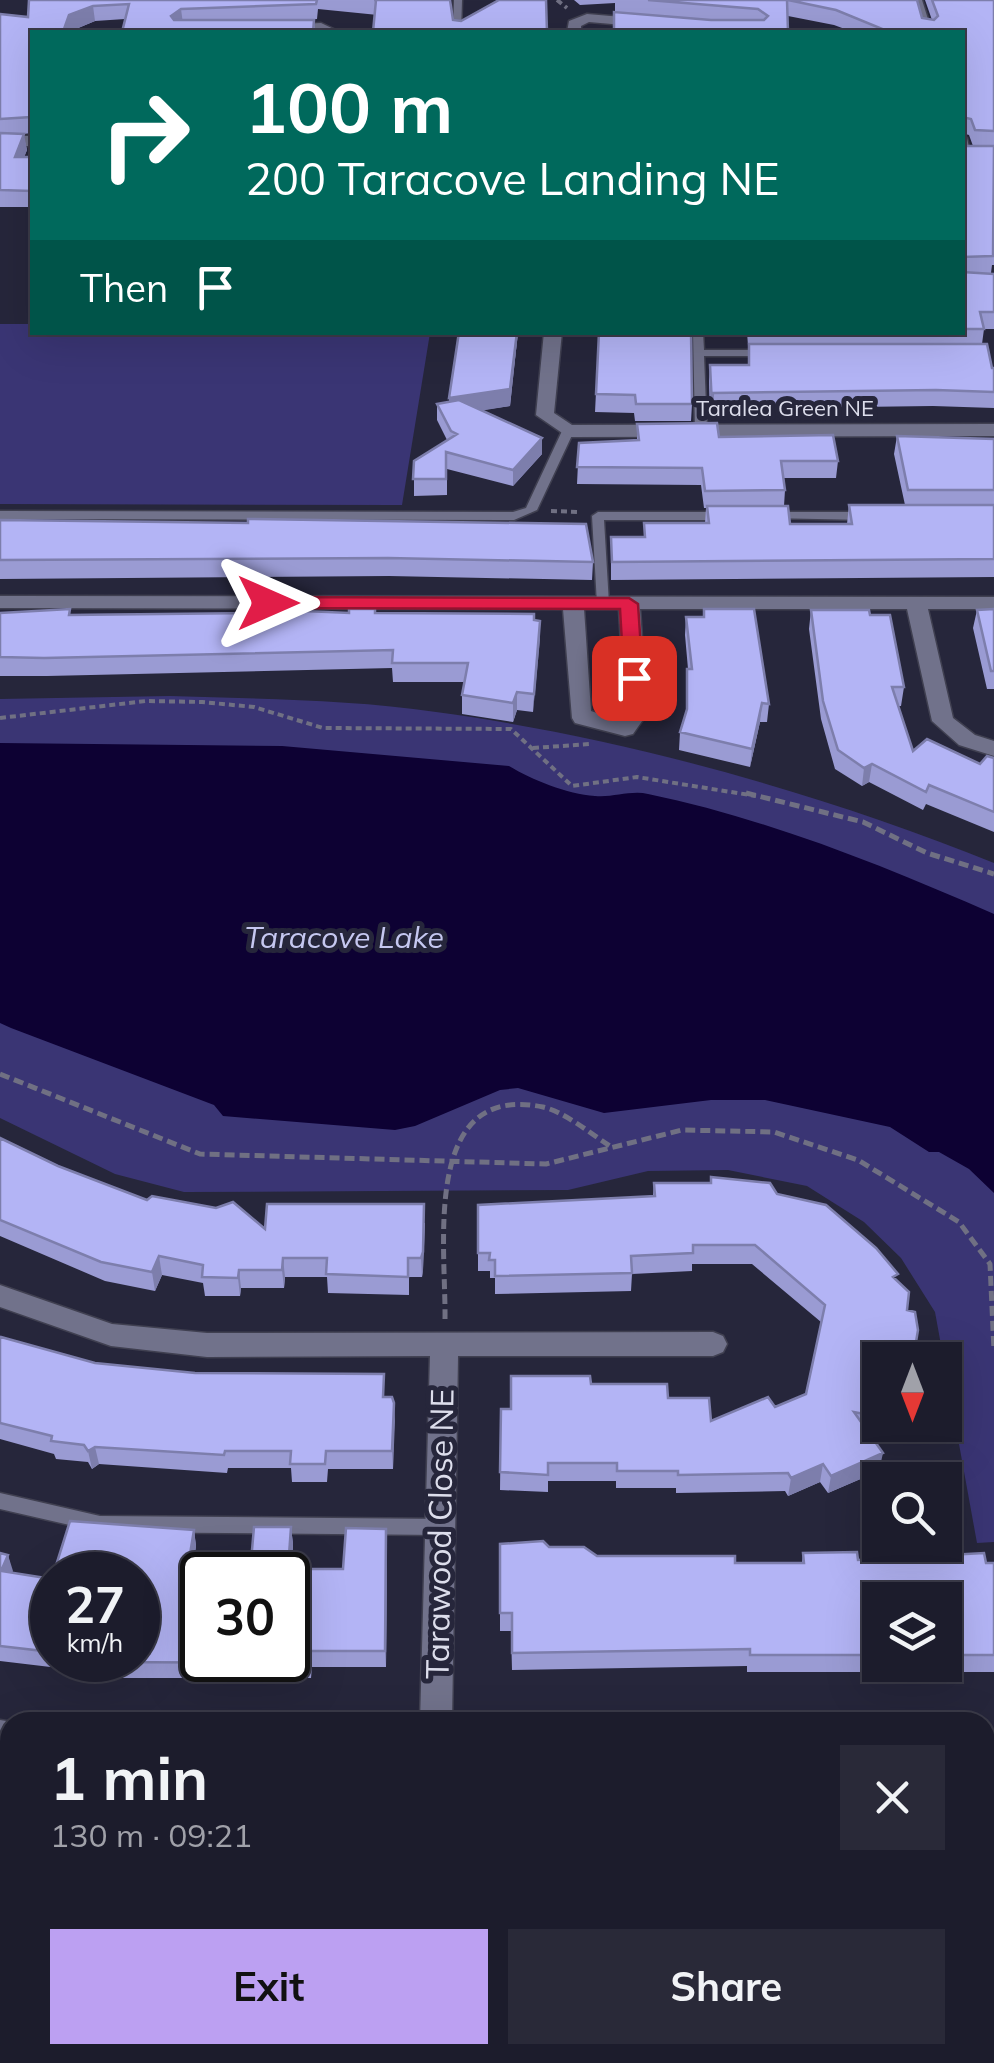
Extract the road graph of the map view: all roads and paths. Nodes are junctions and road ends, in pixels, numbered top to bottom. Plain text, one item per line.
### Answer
1 (458, 0) edge
2 (918, 0) edge
3 (658, 24) edge
4 (262, 30) edge
5 (329, 30) edge
6 (457, 30) edge
7 (574, 30) edge
8 (927, 30) edge
9 (30, 140) edge
10 (0, 141) edge
11 (552, 335) edge
12 (698, 335) edge
13 (698, 353) junction
14 (777, 353) edge
15 (568, 430) junction
16 (701, 430) junction
17 (994, 430) edge
18 (532, 510) junction
19 (0, 515) edge
20 (598, 516) junction
21 (736, 516) edge
22 (756, 516) edge
23 (875, 516) edge
24 (0, 602) edge
25 (994, 602) edge
26 (916, 603) junction
27 (573, 604) junction
28 (603, 604) junction
29 (629, 604) junction
30 (0, 718) edge
31 (603, 724) junction
32 (533, 748) junction
33 (994, 749) edge
34 (994, 874) edge
35 (0, 1074) edge
36 (610, 1146) junction
37 (448, 1164) junction
38 (0, 1296) edge
39 (714, 1344) dead end
40 (444, 1345) junction
41 (994, 1351) edge
42 (0, 1501) edge
43 (441, 1527) junction
44 (436, 1712) edge

1 - 6 lane
2 - 8 lane
3 - 7 street
4 - 5 street
9 - 10 street
11 - 15 street
12 - 13 lane
13 - 14 lane
13 - 16 lane
15 - 16 street, Taralea Green NE
15 - 18 lane
16 - 17 street, Taralea Green NE
18 - 19 lane
18 - 20 path
20 - 21 lane
20 - 28 lane
22 - 23 lane
24 - 27 street
25 - 26 street
26 - 29 street
26 - 33 street
27 - 28 street
27 - 31 street
28 - 29 street
29 - 31 street
30 - 32 path
31 - 32 path
32 - 34 path
35 - 37 path
36 - 37 path
36 - 37 path
36 - 41 path
37 - 40 path
38 - 40 street
39 - 40 street
40 - 43 street, Tarawood Close NE
42 - 43 lane
43 - 44 street, Tarawood Close NE

